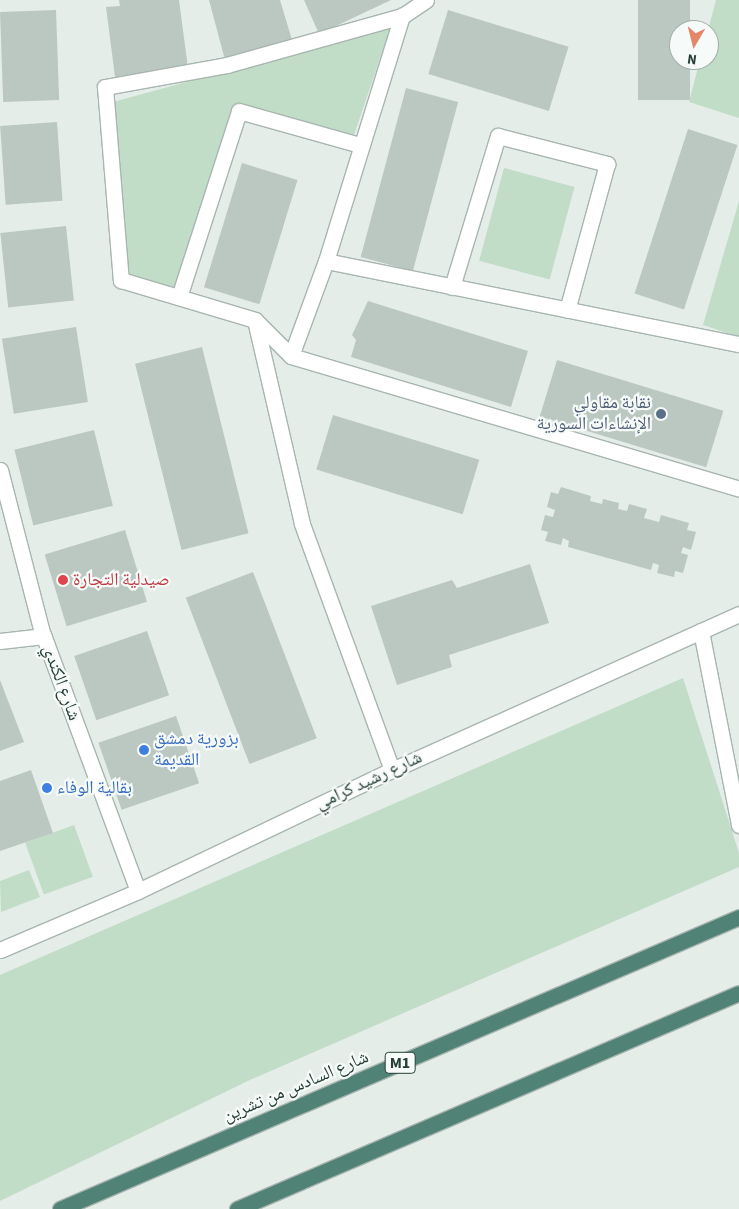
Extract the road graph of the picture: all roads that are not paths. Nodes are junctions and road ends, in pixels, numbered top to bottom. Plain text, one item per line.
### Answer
1 (426, 0) edge
2 (402, 16) junction
3 (360, 145) junction
4 (326, 261) junction
5 (452, 287) junction
6 (179, 297) junction
7 (567, 310) junction
8 (254, 320) junction
9 (739, 344) edge
10 (291, 356) junction
11 (0, 470) edge
12 (739, 489) edge
13 (739, 614) edge
14 (701, 631) junction
15 (44, 636) junction
16 (0, 641) edge
17 (392, 770) junction
18 (739, 825) edge
19 (138, 890) junction
20 (739, 917) edge
21 (0, 950) edge
22 (739, 993) edge
23 (60, 1209) edge
24 (236, 1209) edge

1 - 2 street
2 - 3 street
2 - 6 street
3 - 4 street
3 - 6 street
4 - 5 street
4 - 10 street
5 - 7 street
5 - 7 street
6 - 8 street
7 - 9 street
8 - 10 street
8 - 17 street
10 - 12 street
11 - 15 street, شارع الكندي
13 - 14 street, شارع رشيد كرامي
14 - 17 street, شارع رشيد كرامي
14 - 18 street
15 - 16 street
15 - 19 street, شارع الكندي
17 - 19 street, شارع رشيد كرامي
19 - 21 street, شارع رشيد كرامي
20 - 23 highway, شارع السادس من تشرين / M1
22 - 24 highway

